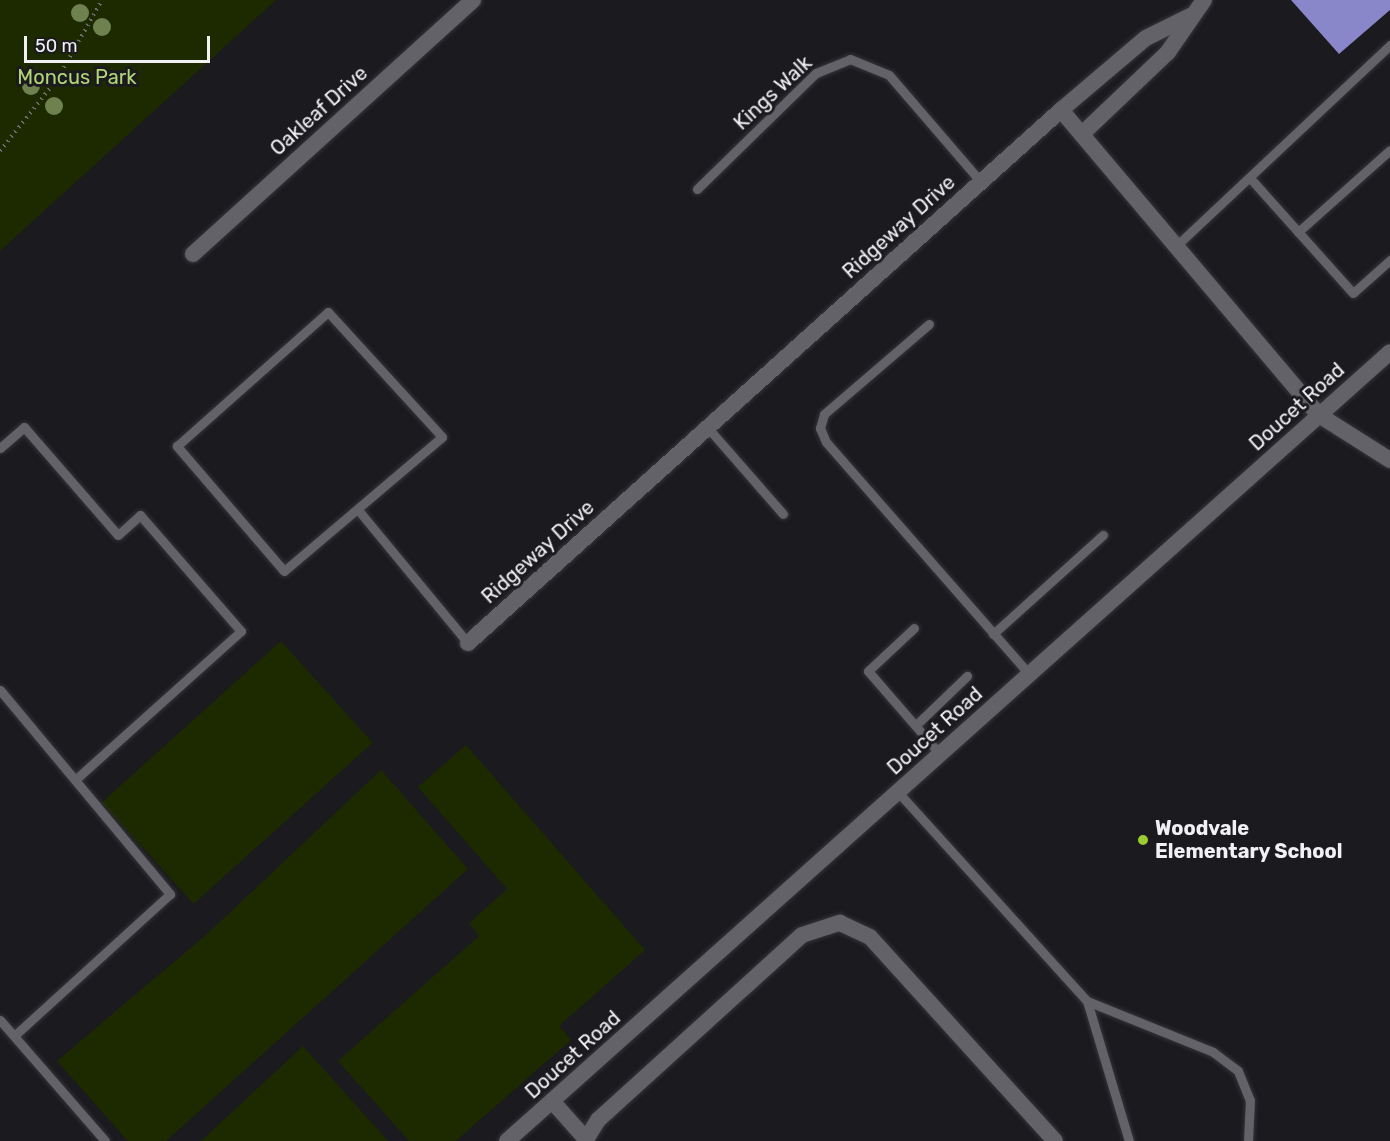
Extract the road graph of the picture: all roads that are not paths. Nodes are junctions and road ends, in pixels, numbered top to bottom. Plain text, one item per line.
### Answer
1 (473, 0) edge
2 (1204, 0) edge
3 (1190, 16) junction
4 (1390, 45) edge
5 (1061, 110) junction
6 (1082, 134) junction
7 (1390, 150) edge
8 (1250, 178) junction
9 (981, 182) junction
10 (697, 189) dead end
11 (1298, 232) junction
12 (1176, 246) junction
13 (193, 254) dead end
14 (1390, 260) edge
15 (929, 324) dead end
16 (1390, 352) edge
17 (1319, 415) junction
18 (708, 428) junction
19 (0, 448) edge
20 (1390, 460) edge
21 (359, 511) junction
22 (783, 514) dead end
23 (1103, 535) dead end
24 (914, 628) dead end
25 (993, 634) junction
26 (468, 643) joint
27 (1029, 674) junction
28 (967, 676) dead end
29 (0, 690) edge
30 (916, 725) junction
31 (940, 754) junction
32 (75, 780) junction
33 (898, 792) junction
34 (1087, 1001) junction
35 (0, 1020) edge
36 (14, 1036) junction
37 (552, 1101) junction
38 (585, 1140) edge
39 (105, 1141) edge
40 (507, 1141) edge
41 (1055, 1141) edge
42 (1129, 1141) edge
43 (1248, 1141) edge

1 - 13 street, Oakleaf Drive
2 - 3 street
3 - 5 street, Ridgeway Drive
3 - 6 street
4 - 8 lane
5 - 6 street
5 - 9 street, Ridgeway Drive
6 - 12 street
7 - 11 lane
8 - 11 lane
8 - 12 lane
9 - 10 lane, Kings Walk
9 - 18 street, Ridgeway Drive
11 - 14 lane
12 - 17 street
15 - 25 lane
16 - 17 street, Doucet Road
17 - 20 street
17 - 27 street, Doucet Road
18 - 22 lane
18 - 26 street, Ridgeway Drive
19 - 32 lane
21 - 21 lane
21 - 26 lane
23 - 25 lane
24 - 30 lane
25 - 27 lane
27 - 31 street, Doucet Road
28 - 30 lane
29 - 32 lane
30 - 31 lane
31 - 33 street, Doucet Road
32 - 36 lane
33 - 34 lane
33 - 37 street, Doucet Road
34 - 42 lane
34 - 43 lane
35 - 36 lane
36 - 39 lane
37 - 38 street
37 - 40 street, Doucet Road
38 - 41 street

